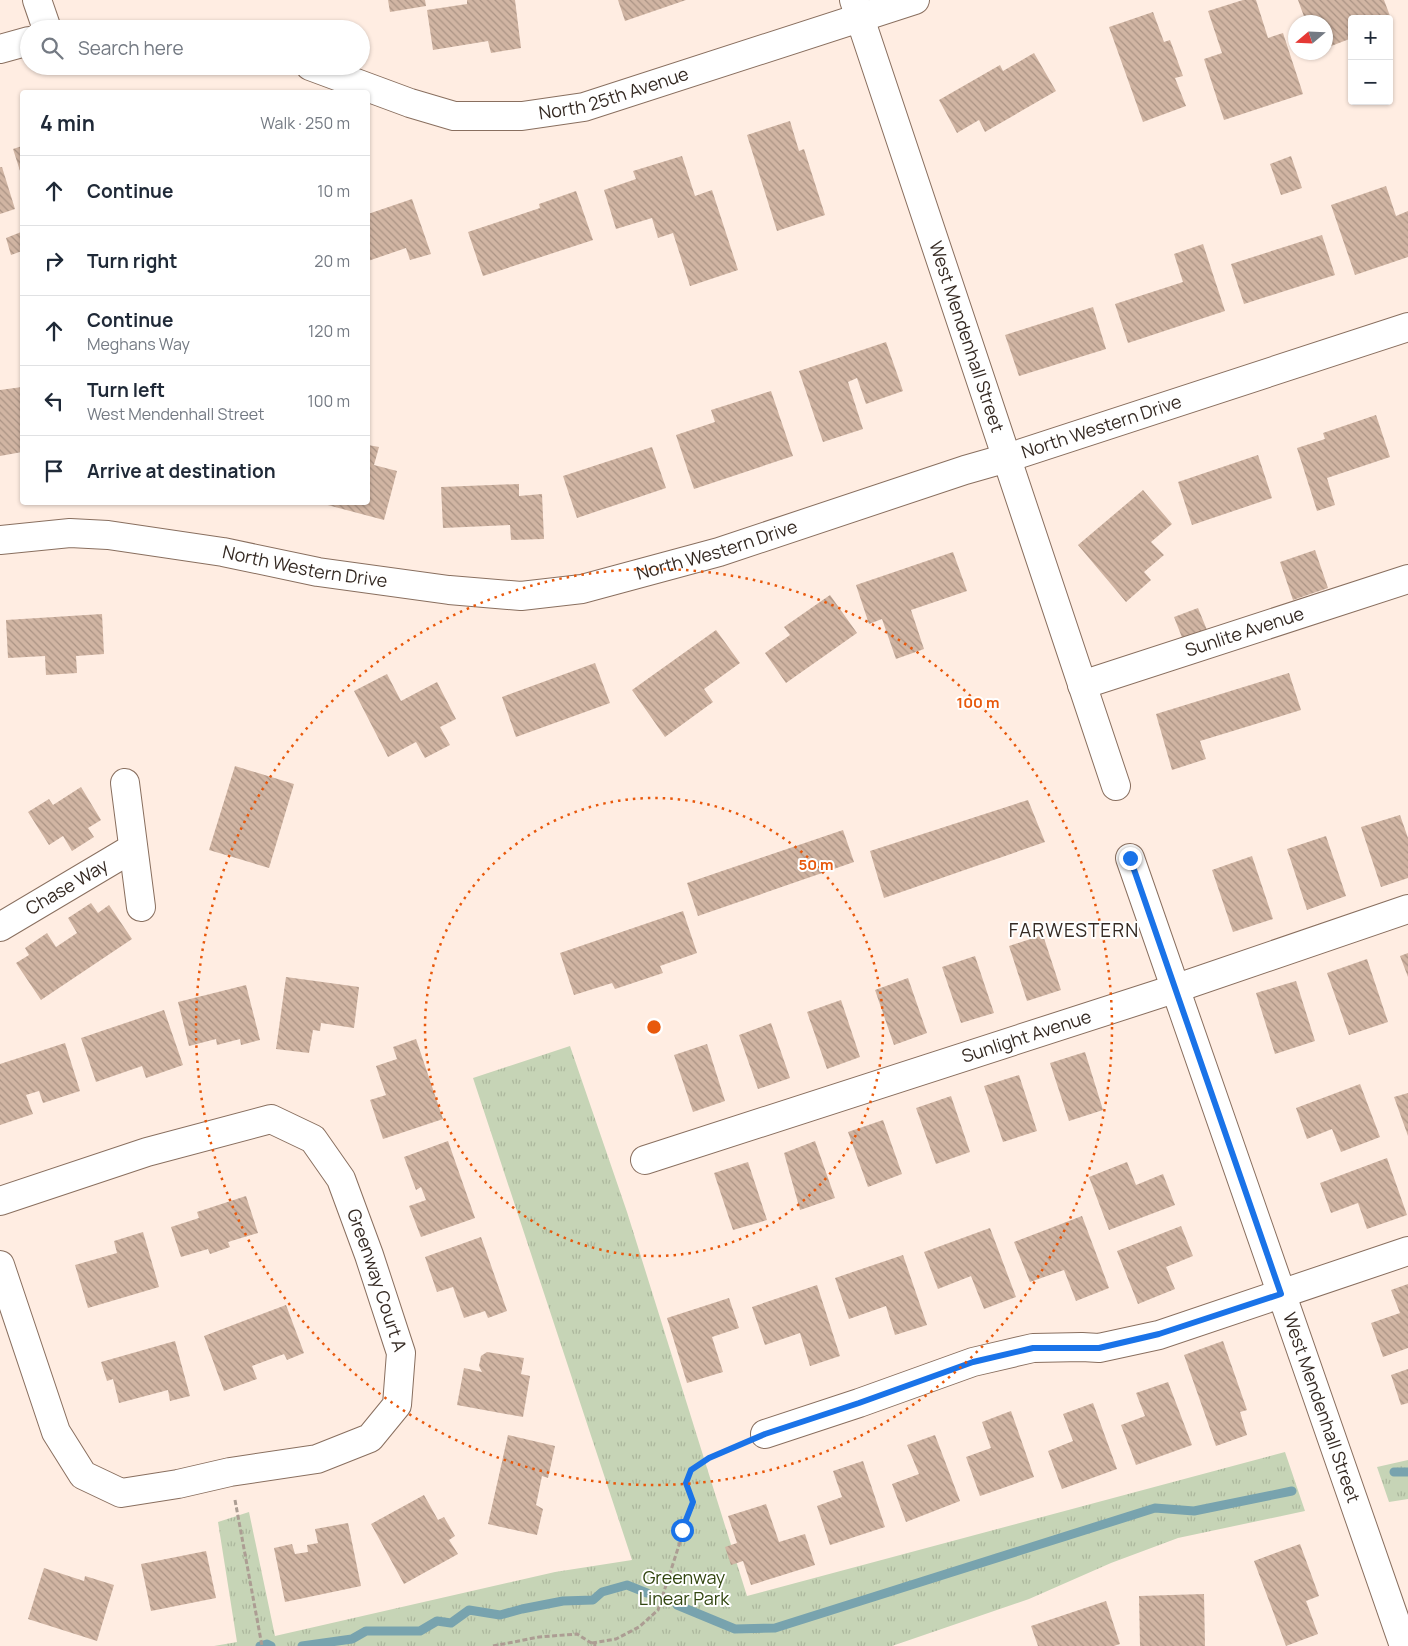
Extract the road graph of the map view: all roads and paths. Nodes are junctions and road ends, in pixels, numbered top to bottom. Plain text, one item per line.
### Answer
1 (37, 0) edge
2 (915, 0) edge
3 (857, 9) edge
4 (44, 20) edge
5 (20, 43) edge
6 (0, 49) edge
7 (334, 75) edge
8 (1408, 328) edge
9 (1006, 458) junction
10 (0, 540) edge
11 (1408, 579) edge
12 (1082, 685) junction
13 (125, 783) dead end
14 (1116, 786) dead end
15 (133, 848) junction
16 (1130, 858) dead end
17 (140, 907) dead end
18 (1408, 909) edge
19 (0, 927) edge
20 (1174, 989) junction
21 (645, 1160) dead end
22 (0, 1201) edge
23 (1408, 1252) edge
24 (0, 1265) edge
25 (1281, 1294) junction
26 (765, 1434) joint
27 (230, 1472) junction
28 (592, 1643) junction
29 (262, 1646) edge
30 (493, 1646) edge
31 (596, 1646) edge
32 (1404, 1646) edge

1 - 4 street
2 - 3 street, North 25th Avenue
3 - 7 street, North 25th Avenue
3 - 9 street, West Mendenhall Street
5 - 6 street
8 - 9 street, North Western Drive
9 - 10 street, North Western Drive
9 - 12 street, West Mendenhall Street
11 - 12 street, Sunlite Avenue
12 - 14 street, West Mendenhall Street
13 - 15 street
15 - 17 street
15 - 19 street, Chase Way
16 - 20 street, West Mendenhall Street
18 - 20 street, Sunlight Avenue
20 - 21 street, Sunlight Avenue
20 - 25 street, West Mendenhall Street
22 - 27 street, Greenway Court A
23 - 25 street
24 - 27 street, Greenway Court A
25 - 26 street
25 - 32 street, West Mendenhall Street
26 - 28 path
27 - 29 path
28 - 30 path
28 - 31 path

